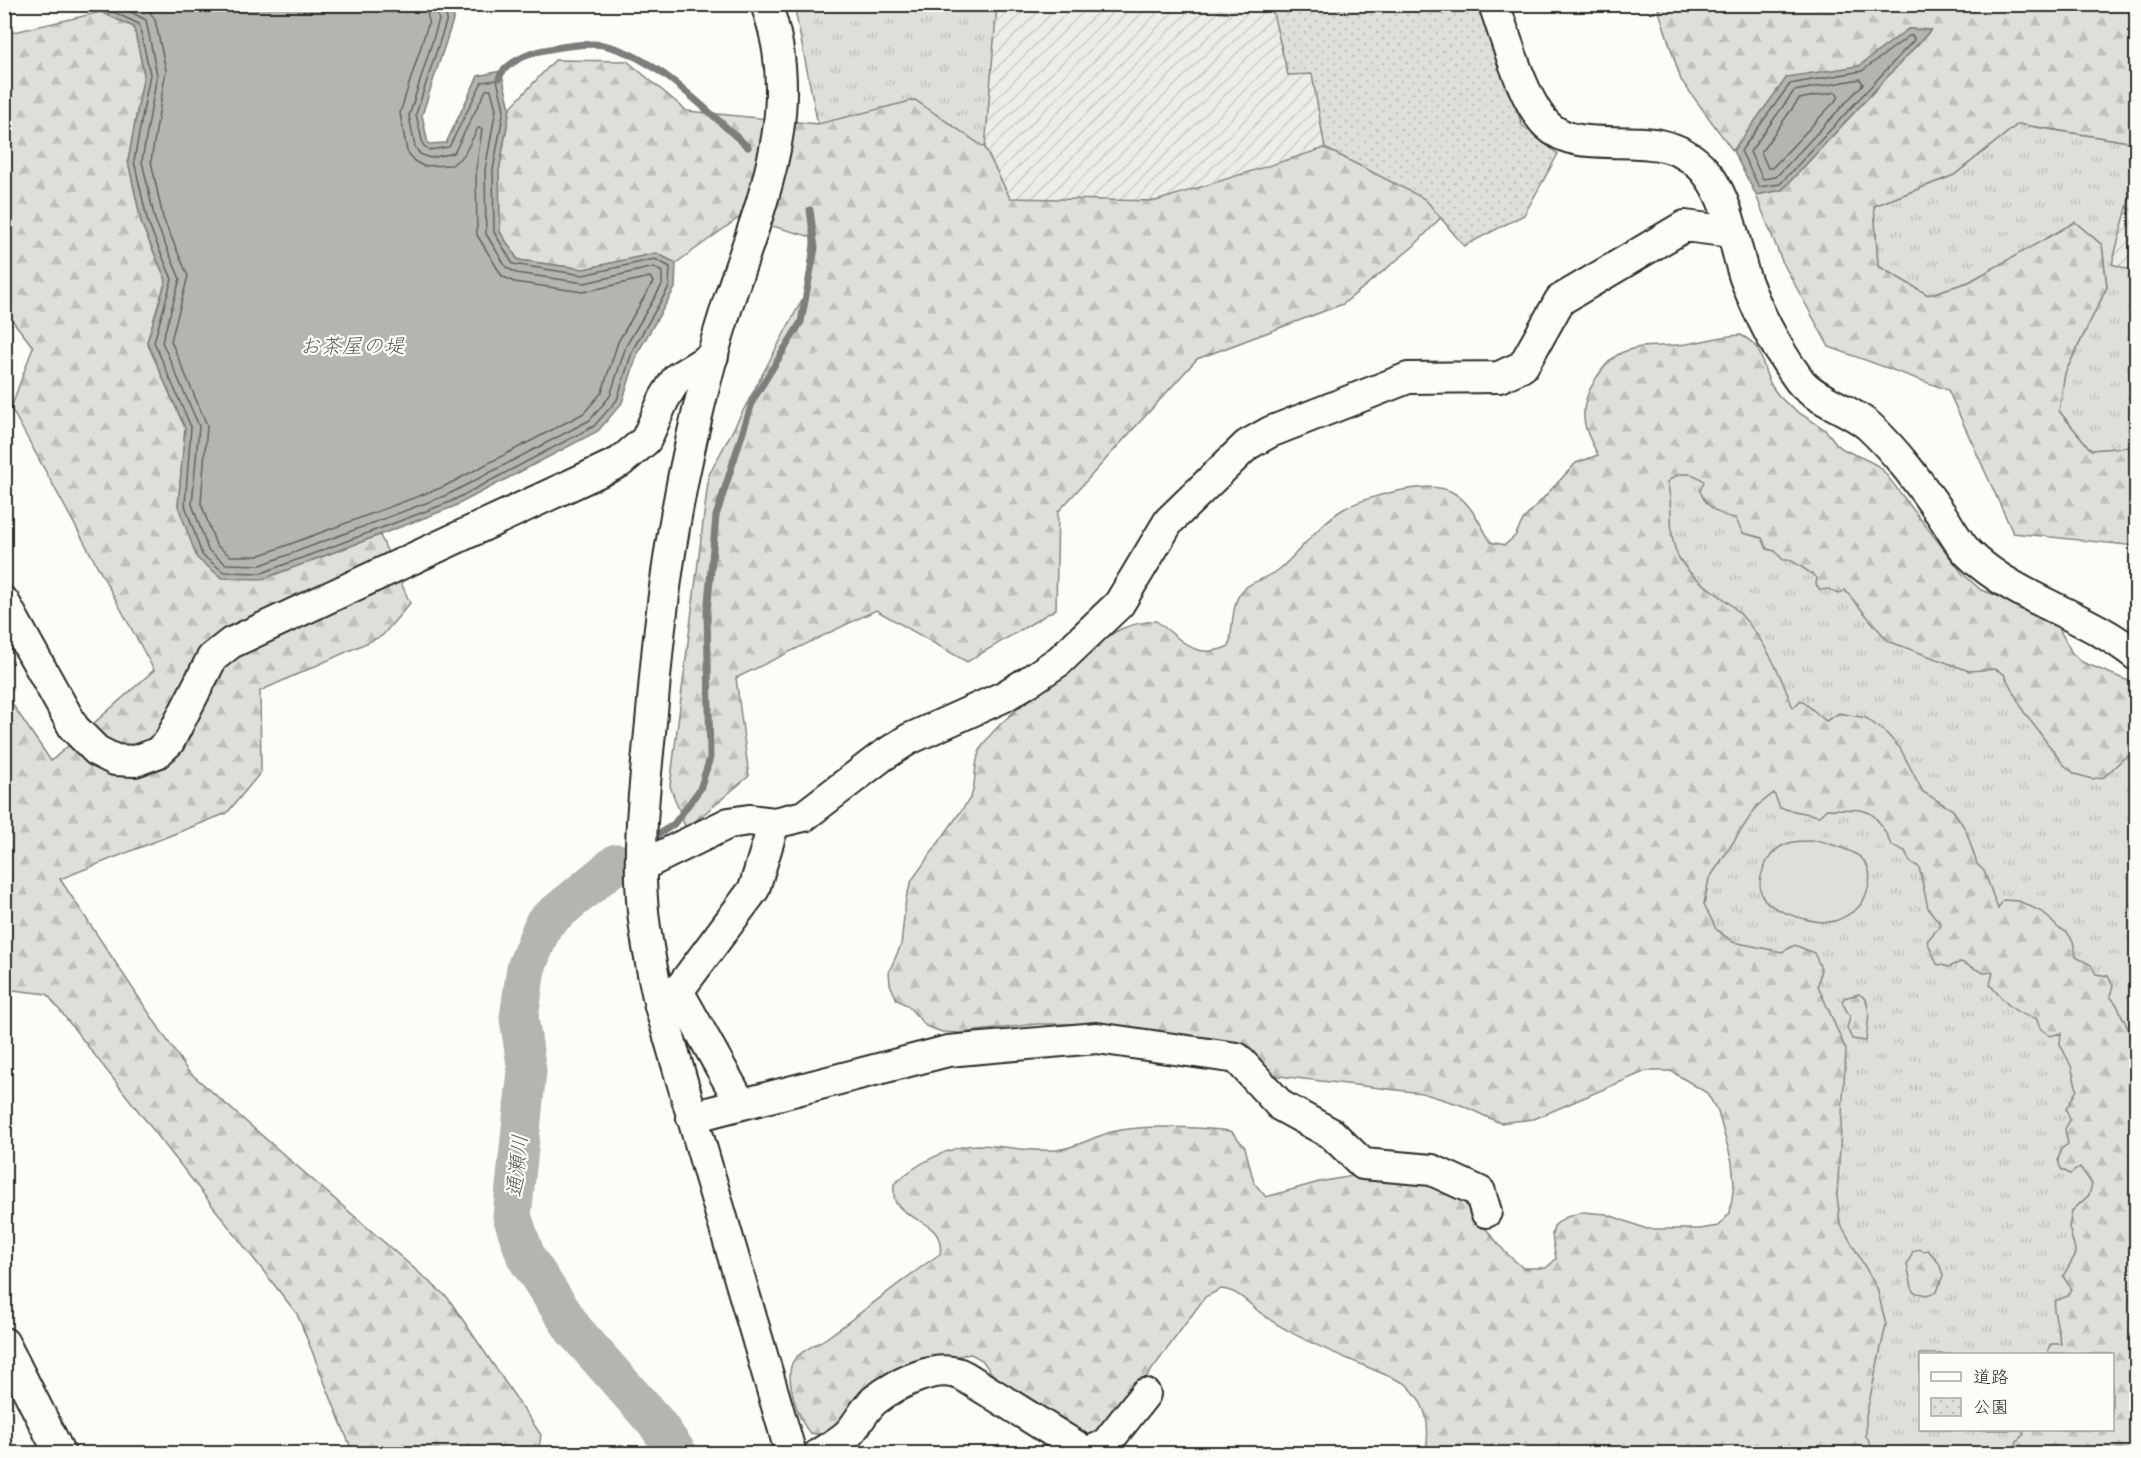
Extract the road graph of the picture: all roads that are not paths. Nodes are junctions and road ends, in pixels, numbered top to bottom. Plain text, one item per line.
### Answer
1 (766, 4) edge
2 (1494, 4) edge
3 (1732, 232) junction
4 (712, 356) junction
5 (4, 602) edge
6 (2136, 656) edge
7 (774, 823) junction
8 (641, 866) junction
9 (669, 999) junction
10 (741, 1104) junction
11 (692, 1117) junction
12 (1486, 1212) dead end
13 (4, 1343) edge
14 (1145, 1394) dead end
15 (60, 1454) edge
16 (791, 1454) edge
17 (819, 1454) edge

1 - 4 street
2 - 3 street
3 - 6 street
3 - 7 street
4 - 5 street
4 - 8 street
7 - 8 street
7 - 9 street
8 - 9 street
9 - 10 street
9 - 11 street
10 - 11 street
10 - 12 street
11 - 16 street
13 - 15 street
14 - 17 street

